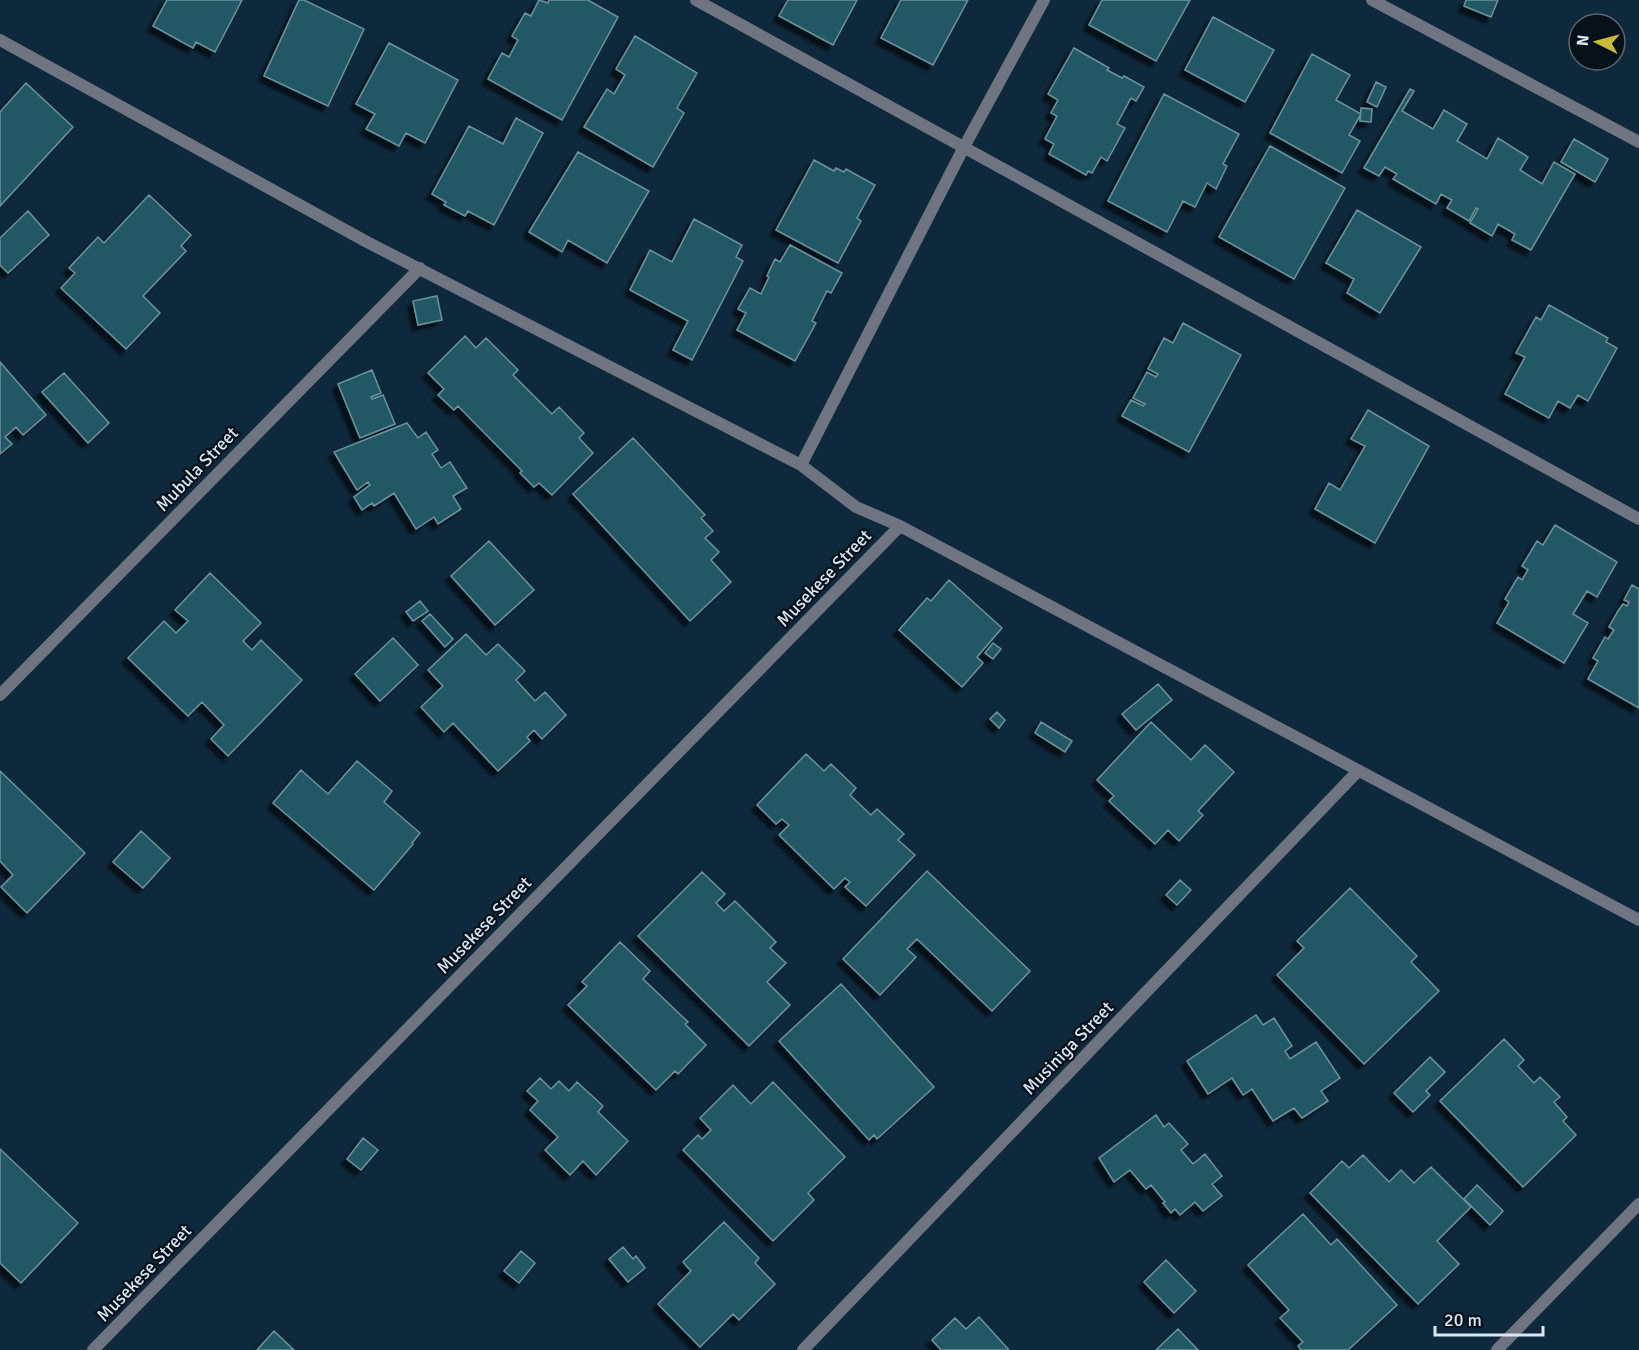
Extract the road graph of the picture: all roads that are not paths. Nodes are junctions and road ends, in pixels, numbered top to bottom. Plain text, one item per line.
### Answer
1 (696, 0) edge
2 (1044, 0) edge
3 (1372, 0) edge
4 (0, 40) edge
5 (1639, 142) edge
6 (963, 147) junction
7 (420, 268) junction
8 (801, 465) junction
9 (1639, 519) edge
10 (900, 526) junction
11 (0, 695) edge
12 (1358, 771) junction
13 (1639, 920) edge
14 (1639, 1204) edge
15 (93, 1350) edge
16 (803, 1350) edge
17 (1497, 1350) edge

1 - 6 street
2 - 6 street
3 - 5 street
4 - 7 street
6 - 8 street
6 - 9 street
7 - 8 street
7 - 11 street, Mubula Street
8 - 10 street
10 - 12 street
10 - 15 street, Musekese Street
12 - 13 street
12 - 16 street, Musiniga Street
14 - 17 street

